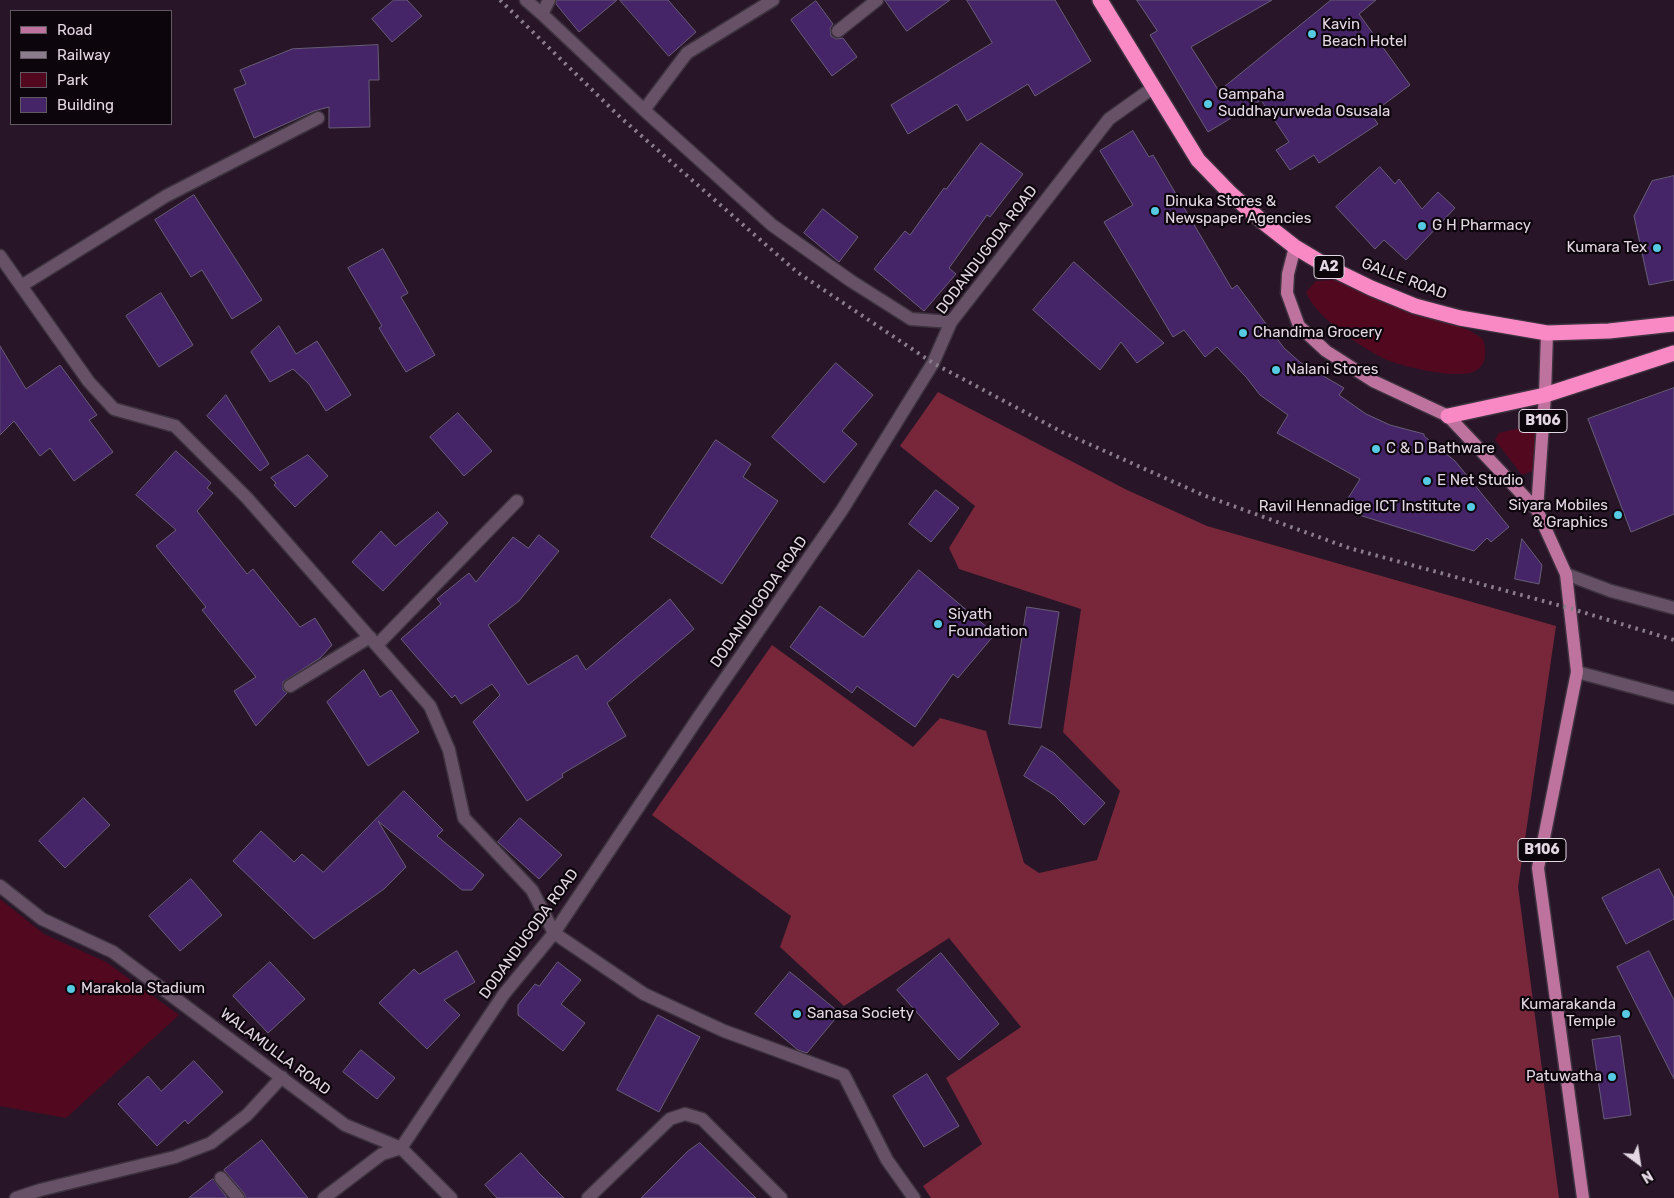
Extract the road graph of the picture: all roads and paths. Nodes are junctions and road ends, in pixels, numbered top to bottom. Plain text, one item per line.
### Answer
1 (526, 0) edge
2 (549, 0) edge
3 (773, 0) edge
4 (877, 0) edge
5 (1100, 0) edge
6 (542, 14) junction
7 (838, 31) dead end
8 (1154, 88) junction
9 (644, 110) junction
10 (318, 118) dead end
11 (1295, 247) junction
12 (0, 256) edge
13 (21, 286) junction
14 (951, 322) junction
15 (1674, 324) edge
16 (1547, 333) junction
17 (1674, 353) edge
18 (1545, 395) junction
19 (1448, 416) junction
20 (518, 501) dead end
21 (1537, 510) junction
22 (1566, 574) junction
23 (1674, 608) edge
24 (374, 641) junction
25 (1577, 672) junction
26 (290, 686) dead end
27 (1674, 698) edge
28 (0, 886) edge
29 (554, 933) junction
30 (282, 1077) junction
31 (401, 1148) junction
32 (221, 1178) dead end
33 (16, 1198) edge
34 (238, 1198) edge
35 (324, 1198) edge
36 (451, 1198) edge
37 (588, 1198) edge
38 (781, 1198) edge
39 (914, 1198) edge
40 (1583, 1198) edge

1 - 6 street
2 - 6 street
3 - 9 street
4 - 7 street
5 - 8 highway, GALLE ROAD / A2
6 - 9 street
8 - 11 highway, GALLE ROAD / A2
8 - 14 street, DODANDUGODA ROAD
9 - 14 street
10 - 13 street
11 - 16 highway, GALLE ROAD / A2
11 - 19 main road, B106
12 - 13 street
13 - 24 street
14 - 29 street, DODANDUGODA ROAD
15 - 16 highway, GALLE ROAD / A2
16 - 18 main road, B106
17 - 18 highway
18 - 19 highway
18 - 21 main road, B106
19 - 21 main road, B106
20 - 24 street
21 - 22 main road, B106
22 - 23 street
22 - 25 main road, B106
24 - 26 street
24 - 29 street
25 - 27 street
25 - 40 main road, B106
28 - 30 street, WALAMULLA ROAD
29 - 31 street, DODANDUGODA ROAD
29 - 39 street
30 - 31 street, WALAMULLA ROAD
30 - 33 street
31 - 35 street
31 - 36 street, WALAMULLA ROAD
32 - 34 street
37 - 38 street

